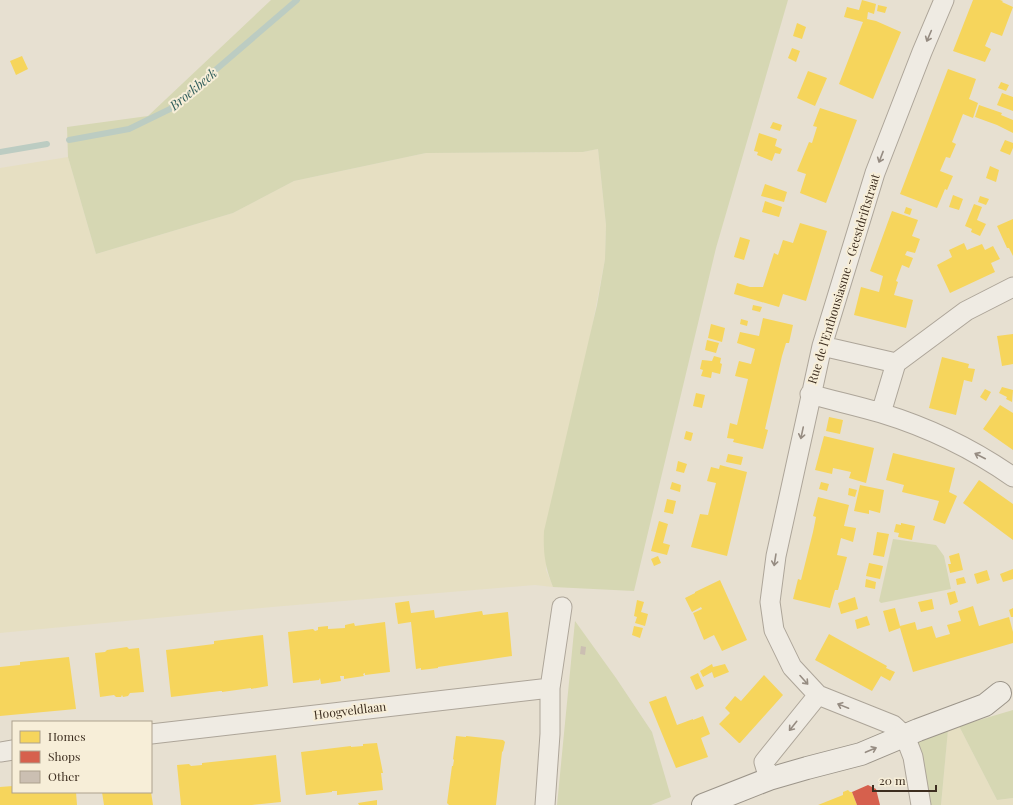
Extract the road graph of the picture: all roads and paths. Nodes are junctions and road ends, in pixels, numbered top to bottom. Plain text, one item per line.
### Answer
1 (944, 0) edge
2 (1013, 287) edge
3 (822, 346) junction
4 (896, 363) junction
5 (810, 394) junction
6 (881, 413) junction
7 (1013, 477) edge
8 (562, 607) dead end
9 (550, 688) junction
10 (1006, 692) edge
11 (818, 695) junction
12 (899, 730) junction
13 (152, 734) edge
14 (12, 750) edge
15 (0, 752) edge
16 (769, 779) junction
17 (546, 805) edge
18 (703, 805) edge
19 (921, 805) edge

1 -> 3 street, Rue de l'Enthousiasme - Geestdriftstraat
2 - 4 street
3 - 4 street
3 - 5 street, Rue de l'Enthousiasme - Geestdriftstraat
4 - 6 street
5 - 6 street
5 -> 11 street, Rue de l'Enthousiasme - Geestdriftstraat
7 -> 6 street
8 - 9 street
9 - 13 street, Hoogveldlaan
9 - 17 street
10 - 12 main road
12 -> 11 street, Rue de l'Enthousiasme - Geestdriftstraat
11 -> 16 street
12 - 16 main road
12 - 19 street
14 - 15 street
16 - 18 main road

